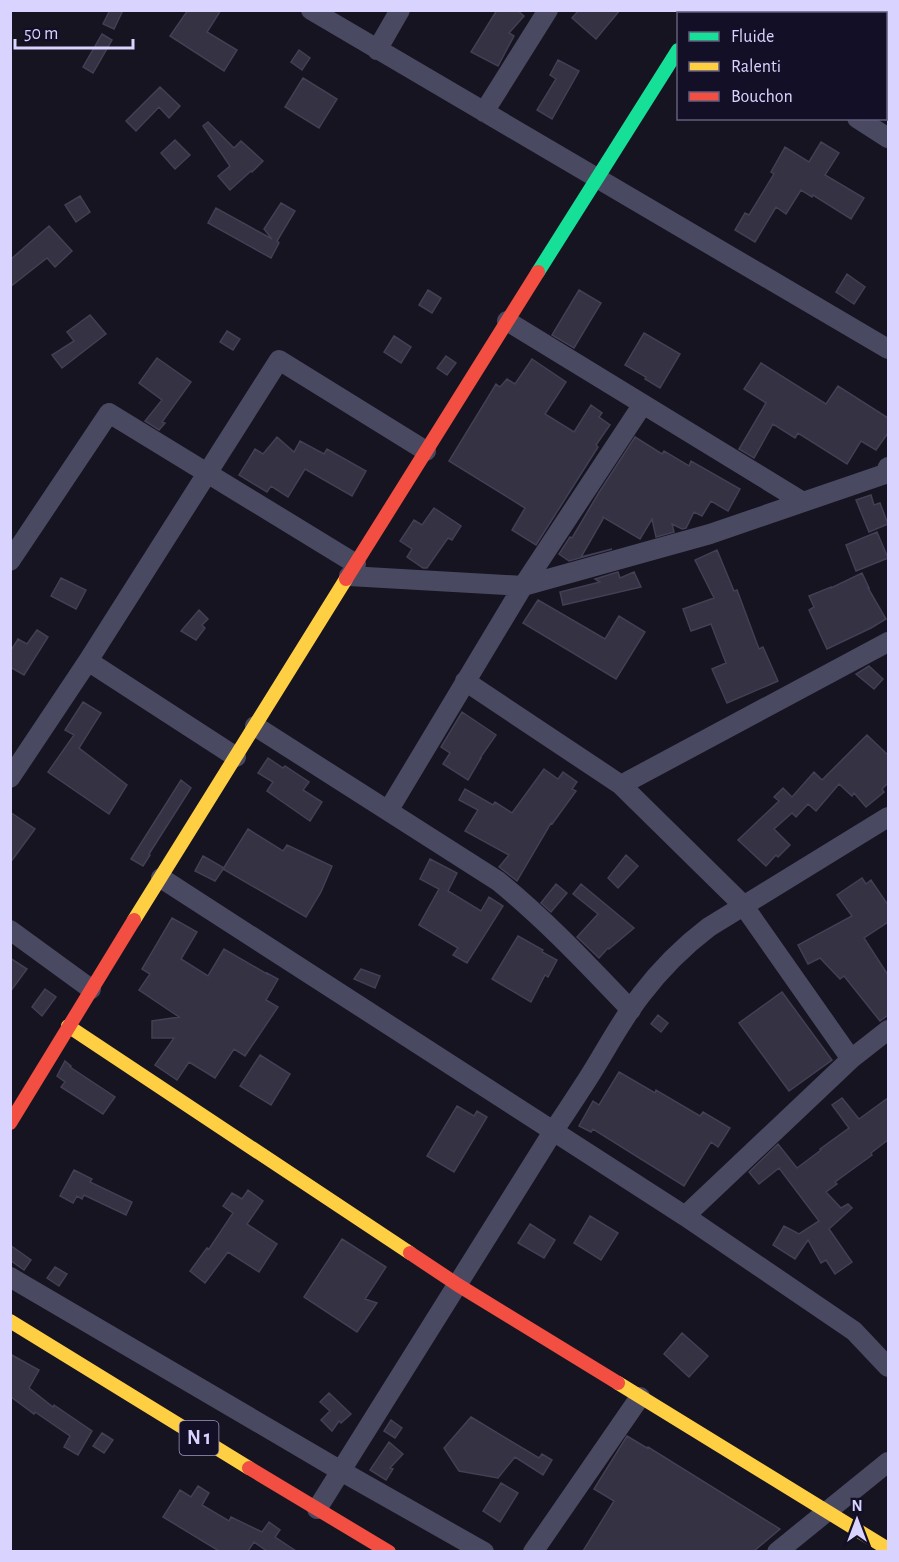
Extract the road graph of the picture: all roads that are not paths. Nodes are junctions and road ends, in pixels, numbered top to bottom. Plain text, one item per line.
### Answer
1 (310, 10) edge
2 (400, 10) edge
3 (548, 10) edge
4 (377, 50) junction
5 (677, 52) edge
6 (484, 112) junction
7 (860, 120) edge
8 (888, 138) edge
9 (596, 178) junction
10 (507, 321) junction
11 (888, 349) edge
12 (643, 404) junction
13 (426, 451) junction
14 (207, 473) junction
15 (887, 474) edge
16 (803, 502) junction
17 (10, 561) edge
18 (353, 570) junction
19 (524, 586) junction
20 (888, 642) edge
21 (88, 661) junction
22 (465, 681) junction
23 (255, 726) junction
24 (236, 757) junction
25 (10, 778) edge
26 (621, 785) junction
27 (388, 811) junction
28 (888, 817) edge
29 (161, 878) junction
30 (743, 905) junction
31 (10, 930) edge
32 (91, 989) junction
33 (631, 1010) junction
34 (68, 1026) junction
35 (888, 1030) edge
36 (851, 1059) junction
37 (10, 1123) edge
38 (554, 1130) junction
39 (685, 1216) junction
40 (10, 1277) edge
41 (458, 1285) junction
42 (10, 1321) edge
43 (888, 1367) edge
44 (640, 1397) junction
45 (888, 1462) edge
46 (341, 1471) junction
47 (317, 1509) junction
48 (826, 1511) junction
49 (888, 1549) edge
50 (389, 1551) edge
51 (484, 1551) edge
52 (533, 1551) edge
53 (777, 1551) edge

1 - 4 street
2 - 4 street
3 - 6 street
4 - 6 street
5 - 9 main road
6 - 9 street
7 - 8 street
9 - 10 main road
9 - 11 street
10 - 12 street
10 - 13 main road
12 - 16 street
12 - 19 street
13 - 14 street
13 - 18 main road
14 - 17 street
14 - 18 street
14 - 21 street
15 - 16 street
16 - 19 street
18 - 19 street
18 - 23 main road
19 - 22 street
20 - 26 street
21 - 24 street
21 - 25 street
22 - 26 street
22 - 27 street
23 - 24 main road
23 - 27 street
24 - 29 main road
26 - 30 street
27 - 33 street
28 - 30 street
29 - 32 main road
29 - 38 street
30 - 33 street
30 - 36 street
31 - 32 street
32 - 34 main road
33 - 38 street
34 - 37 main road
34 - 41 main road
35 - 36 street
36 - 39 street
38 - 39 street
38 - 41 street
39 - 43 street
40 - 46 street
41 - 44 main road
41 - 46 street
42 - 47 main road, N 1
44 - 48 main road
44 - 52 street
45 - 48 street
46 - 47 street
46 - 51 street
47 - 50 main road, N 1
48 - 49 main road
48 - 53 street

